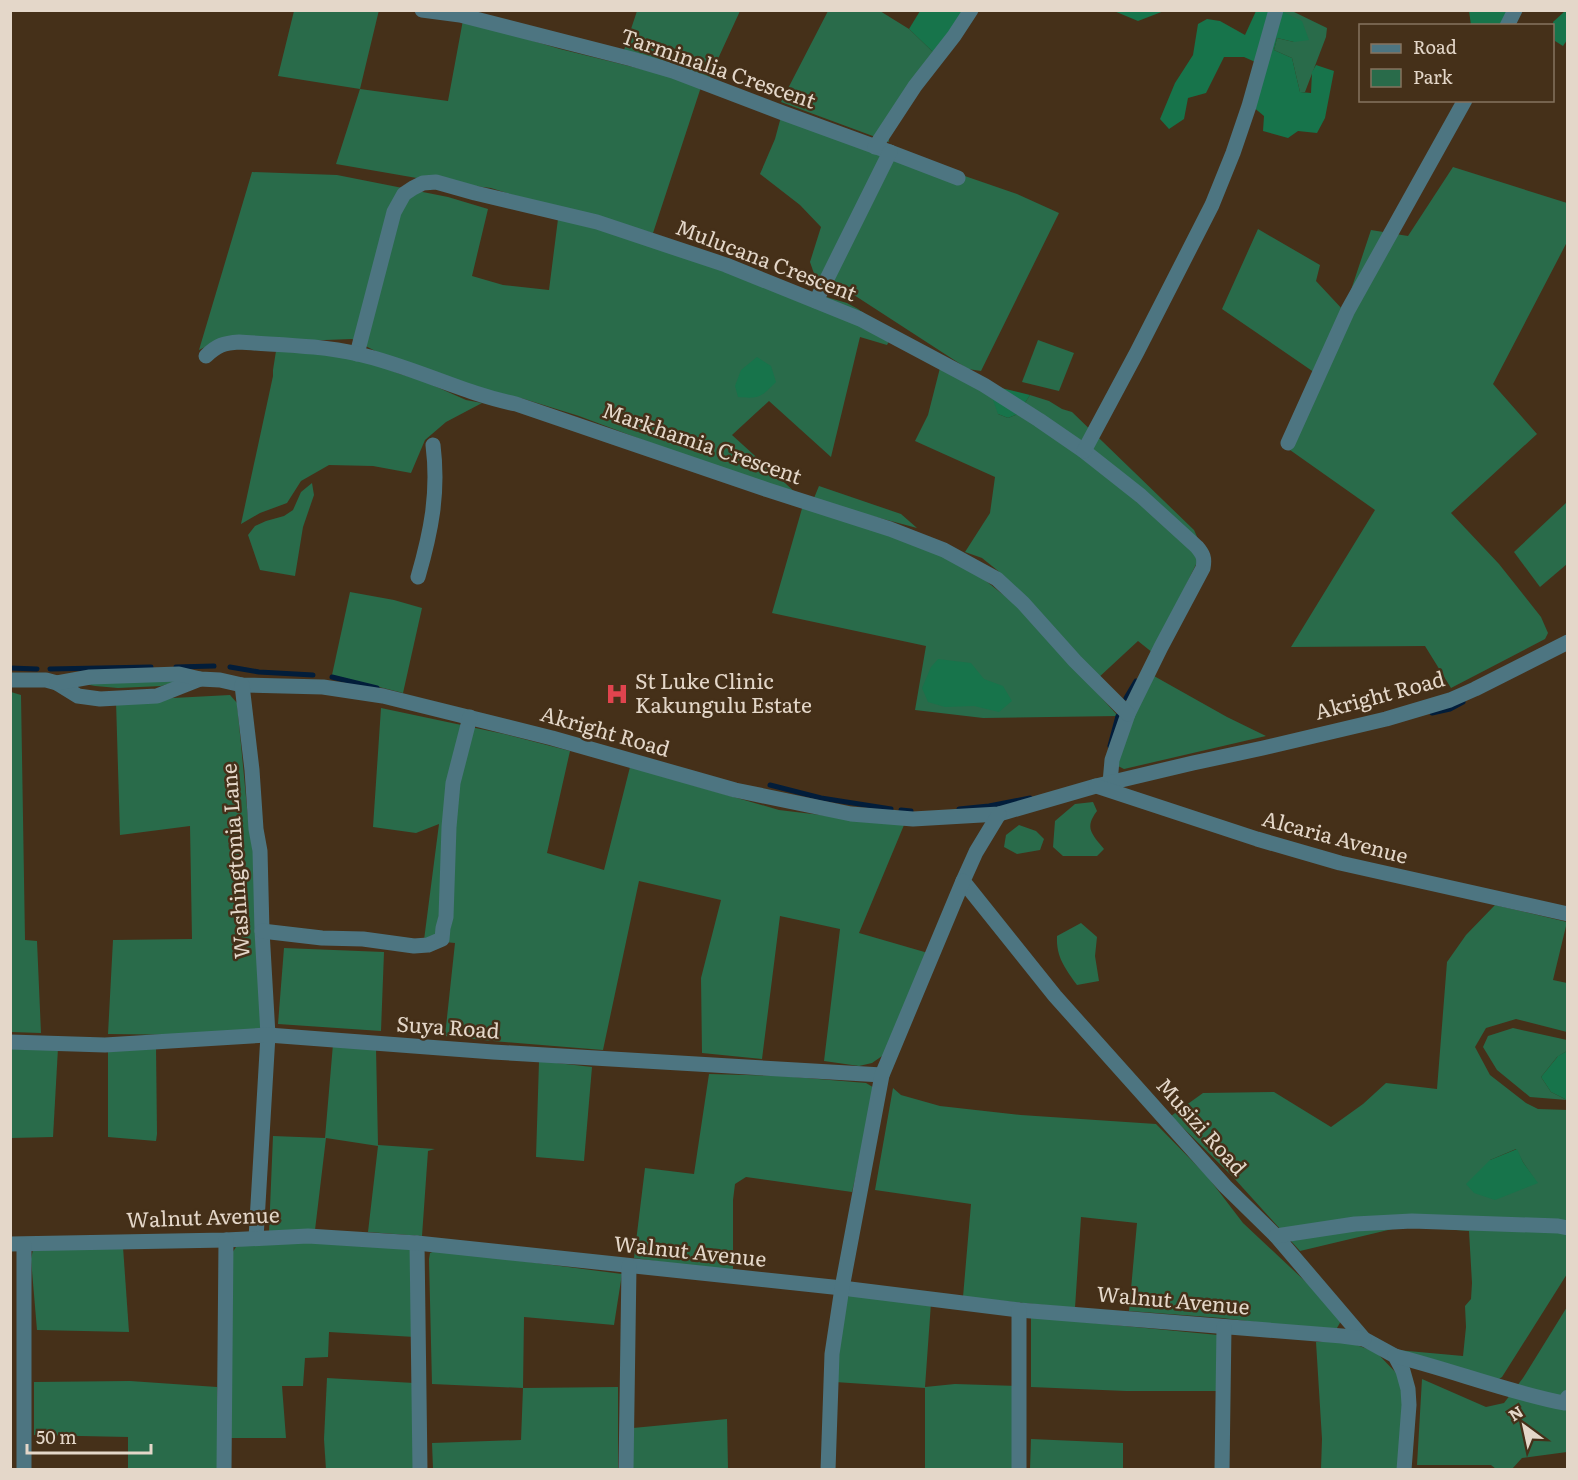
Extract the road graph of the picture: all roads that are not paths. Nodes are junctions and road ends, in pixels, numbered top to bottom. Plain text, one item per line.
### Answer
1 (422, 10) edge
2 (971, 10) edge
3 (1276, 10) edge
4 (1515, 10) edge
5 (461, 13) edge
6 (1508, 24) edge
7 (1464, 102) edge
8 (875, 147) junction
9 (890, 152) junction
10 (958, 178) dead end
11 (816, 301) junction
12 (357, 354) junction
13 (206, 356) dead end
14 (1288, 443) dead end
15 (433, 445) dead end
16 (1084, 451) junction
17 (418, 577) dead end
18 (1568, 642) edge
19 (200, 679) junction
20 (10, 680) edge
21 (57, 683) junction
22 (242, 685) junction
23 (1128, 714) junction
24 (470, 717) junction
25 (1103, 785) junction
26 (999, 814) junction
27 (963, 881) junction
28 (1568, 914) edge
29 (262, 930) junction
30 (268, 1035) junction
31 (10, 1042) edge
32 (882, 1075) junction
33 (1568, 1228) edge
34 (1276, 1236) junction
35 (256, 1238) junction
36 (226, 1240) junction
37 (417, 1243) junction
38 (17, 1245) edge
39 (629, 1266) junction
40 (842, 1288) junction
41 (1019, 1310) junction
42 (1224, 1326) junction
43 (1364, 1339) junction
44 (1395, 1356) junction
45 (1568, 1397) edge
46 (24, 1470) edge
47 (224, 1470) edge
48 (420, 1470) edge
49 (626, 1470) edge
50 (828, 1470) edge
51 (1019, 1470) edge
52 (1222, 1470) edge
53 (1404, 1470) edge

1 - 5 street, Tarminalia Crescent
2 - 8 street
3 - 16 street
4 - 6 street
5 - 8 street, Tarminalia Crescent
7 - 14 street
8 - 9 street, Tarminalia Crescent
9 - 10 street, Tarminalia Crescent
9 - 11 street
11 - 12 street, Mulucana Crescent
11 - 16 street, Mulucana Crescent
12 - 13 street, Markhamia Crescent
12 - 23 street, Markhamia Crescent
15 - 17 street
16 - 23 street, Mulucana Crescent
18 - 25 street, Akright Road
19 - 21 street, Akright Road
19 - 21 street
19 - 22 street, Akright Road
20 - 21 street
22 - 24 street, Akright Road
22 - 29 street, Washingtonia Lane
23 - 25 street
24 - 26 street, Akright Road
24 - 29 street
25 - 26 street, Akright Road
25 - 28 street, Alcaria Avenue
26 - 27 street
27 - 32 street
27 - 34 street, Musizi Road
29 - 30 street, Washingtonia Lane
30 - 31 street, Suya Road
30 - 32 street, Suya Road
30 - 35 street, Washingtonia Lane
32 - 40 street
33 - 34 street
34 - 43 street, Musizi Road
35 - 36 street, Walnut Avenue
35 - 37 street, Walnut Avenue
36 - 38 street, Walnut Avenue
36 - 47 street
37 - 39 street, Walnut Avenue
37 - 48 street
38 - 46 street
39 - 40 street, Walnut Avenue
39 - 49 street
40 - 41 street, Walnut Avenue
40 - 50 street
41 - 42 street, Walnut Avenue
41 - 51 street
42 - 43 street, Walnut Avenue
42 - 52 street
43 - 44 street, Musizi Road
44 - 45 street, Musizi Road
44 - 53 street

